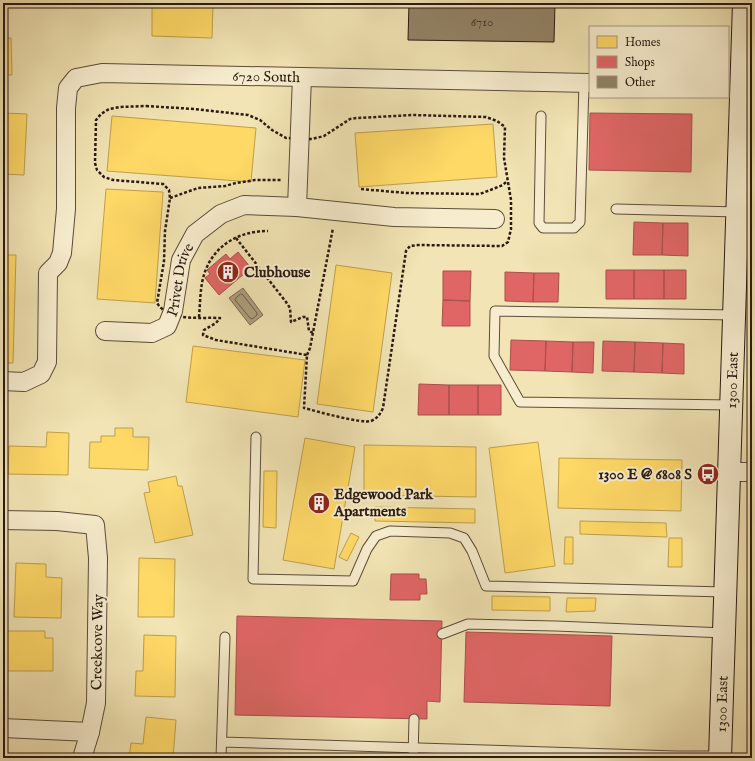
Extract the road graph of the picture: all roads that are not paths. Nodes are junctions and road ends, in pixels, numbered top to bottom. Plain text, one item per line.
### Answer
1 (744, 3) edge
2 (302, 77) junction
3 (741, 81) edge
4 (587, 83) edge
5 (541, 116) dead end
6 (297, 207) junction
7 (616, 209) dead end
8 (740, 209) junction
9 (496, 219) dead end
10 (734, 315) junction
11 (105, 331) dead end
12 (3, 381) edge
13 (732, 405) junction
14 (256, 437) dead end
15 (729, 472) junction
16 (752, 472) edge
17 (3, 520) edge
18 (726, 592) junction
19 (724, 633) junction
20 (442, 634) dead end
21 (225, 637) dead end
22 (414, 719) dead end
23 (3, 728) edge
24 (90, 732) junction
25 (222, 742) junction
26 (413, 748) junction
27 (656, 756) edge
28 (720, 757) edge
29 (82, 758) edge
30 (221, 758) edge
31 (413, 758) edge

1 - 3 main road, 1300 East
2 - 4 street, 6720 South
2 - 6 street
2 - 12 street, 6720 South
3 - 8 main road, 1300 East
4 - 5 lane
6 - 9 street, Privet Drive
6 - 11 street, Privet Drive
7 - 8 lane
8 - 10 main road, 1300 East
10 - 13 main road, 1300 East
10 - 13 lane
13 - 15 main road, 1300 East
14 - 18 lane
15 - 16 street
15 - 18 main road, 1300 East
17 - 24 street, Creekcove Way
18 - 19 main road, 1300 East
19 - 20 lane
19 - 28 main road, 1300 East
21 - 25 lane
22 - 26 lane
23 - 24 street
24 - 29 street, Creekcove Way
25 - 26 lane
25 - 30 lane
26 - 27 lane
26 - 31 lane
27 - 28 lane

